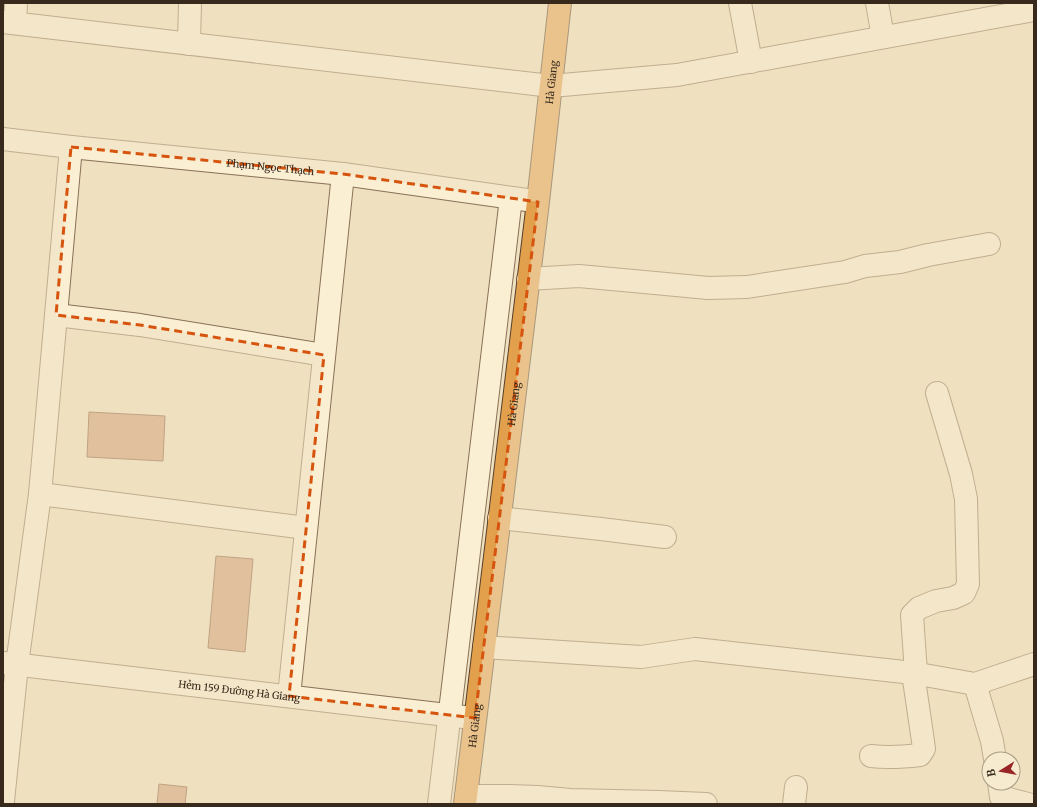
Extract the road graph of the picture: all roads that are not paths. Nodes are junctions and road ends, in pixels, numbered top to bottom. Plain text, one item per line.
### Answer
1 (190, 3) edge
2 (560, 3) edge
3 (740, 3) edge
4 (877, 3) edge
5 (1034, 10) edge
6 (11, 16) edge
7 (883, 37) junction
8 (189, 44) junction
9 (751, 62) junction
10 (551, 86) junction
11 (3, 139) edge
12 (71, 147) junction
13 (343, 174) junction
14 (512, 198) junction
15 (538, 202) junction
16 (989, 244) dead end
17 (528, 279) junction
18 (56, 315) junction
19 (324, 355) junction
20 (937, 393) dead end
21 (40, 494) junction
22 (499, 518) junction
23 (306, 528) junction
24 (665, 537) dead end
25 (484, 647) junction
26 (10, 664) edge
27 (1034, 664) edge
28 (914, 673) junction
29 (975, 684) junction
30 (289, 696) junction
31 (449, 715) junction
32 (475, 718) junction
33 (994, 751) edge
34 (871, 756) dead end
35 (1001, 795) edge
36 (466, 800) edge
37 (3, 801) edge
38 (439, 804) edge
39 (706, 804) edge
40 (1028, 804) edge

1 - 8 street
2 - 10 highway, Hà Giang
3 - 9 street
4 - 7 street
5 - 7 street
6 - 8 street
7 - 9 street
8 - 10 street
9 - 10 street
10 - 15 highway, Hà Giang
11 - 12 street, Phạm Ngọc Thạch
12 - 13 street, Phạm Ngọc Thạch
12 - 18 street
13 - 14 street, Phạm Ngọc Thạch
13 - 19 street
14 - 15 street, Phạm Ngọc Thạch
14 - 31 street
15 - 17 highway, Hà Giang
16 - 17 street
17 - 22 highway, Hà Giang
18 - 19 street
18 - 21 street
19 - 23 street
20 - 28 street
21 - 23 street
21 - 26 street
22 - 24 street
22 - 25 highway, Hà Giang
23 - 30 street
25 - 28 street
25 - 32 highway, Hà Giang
26 - 30 street, Hẻm 159 Đường Hà Giang
26 - 37 street
27 - 29 street
28 - 29 street
28 - 34 street
29 - 33 street
30 - 31 street, Hẻm 159 Đường Hà Giang
31 - 32 street, Hẻm 159 Đường Hà Giang
31 - 38 street
32 - 36 highway, Hà Giang
35 - 40 street
36 - 39 street

